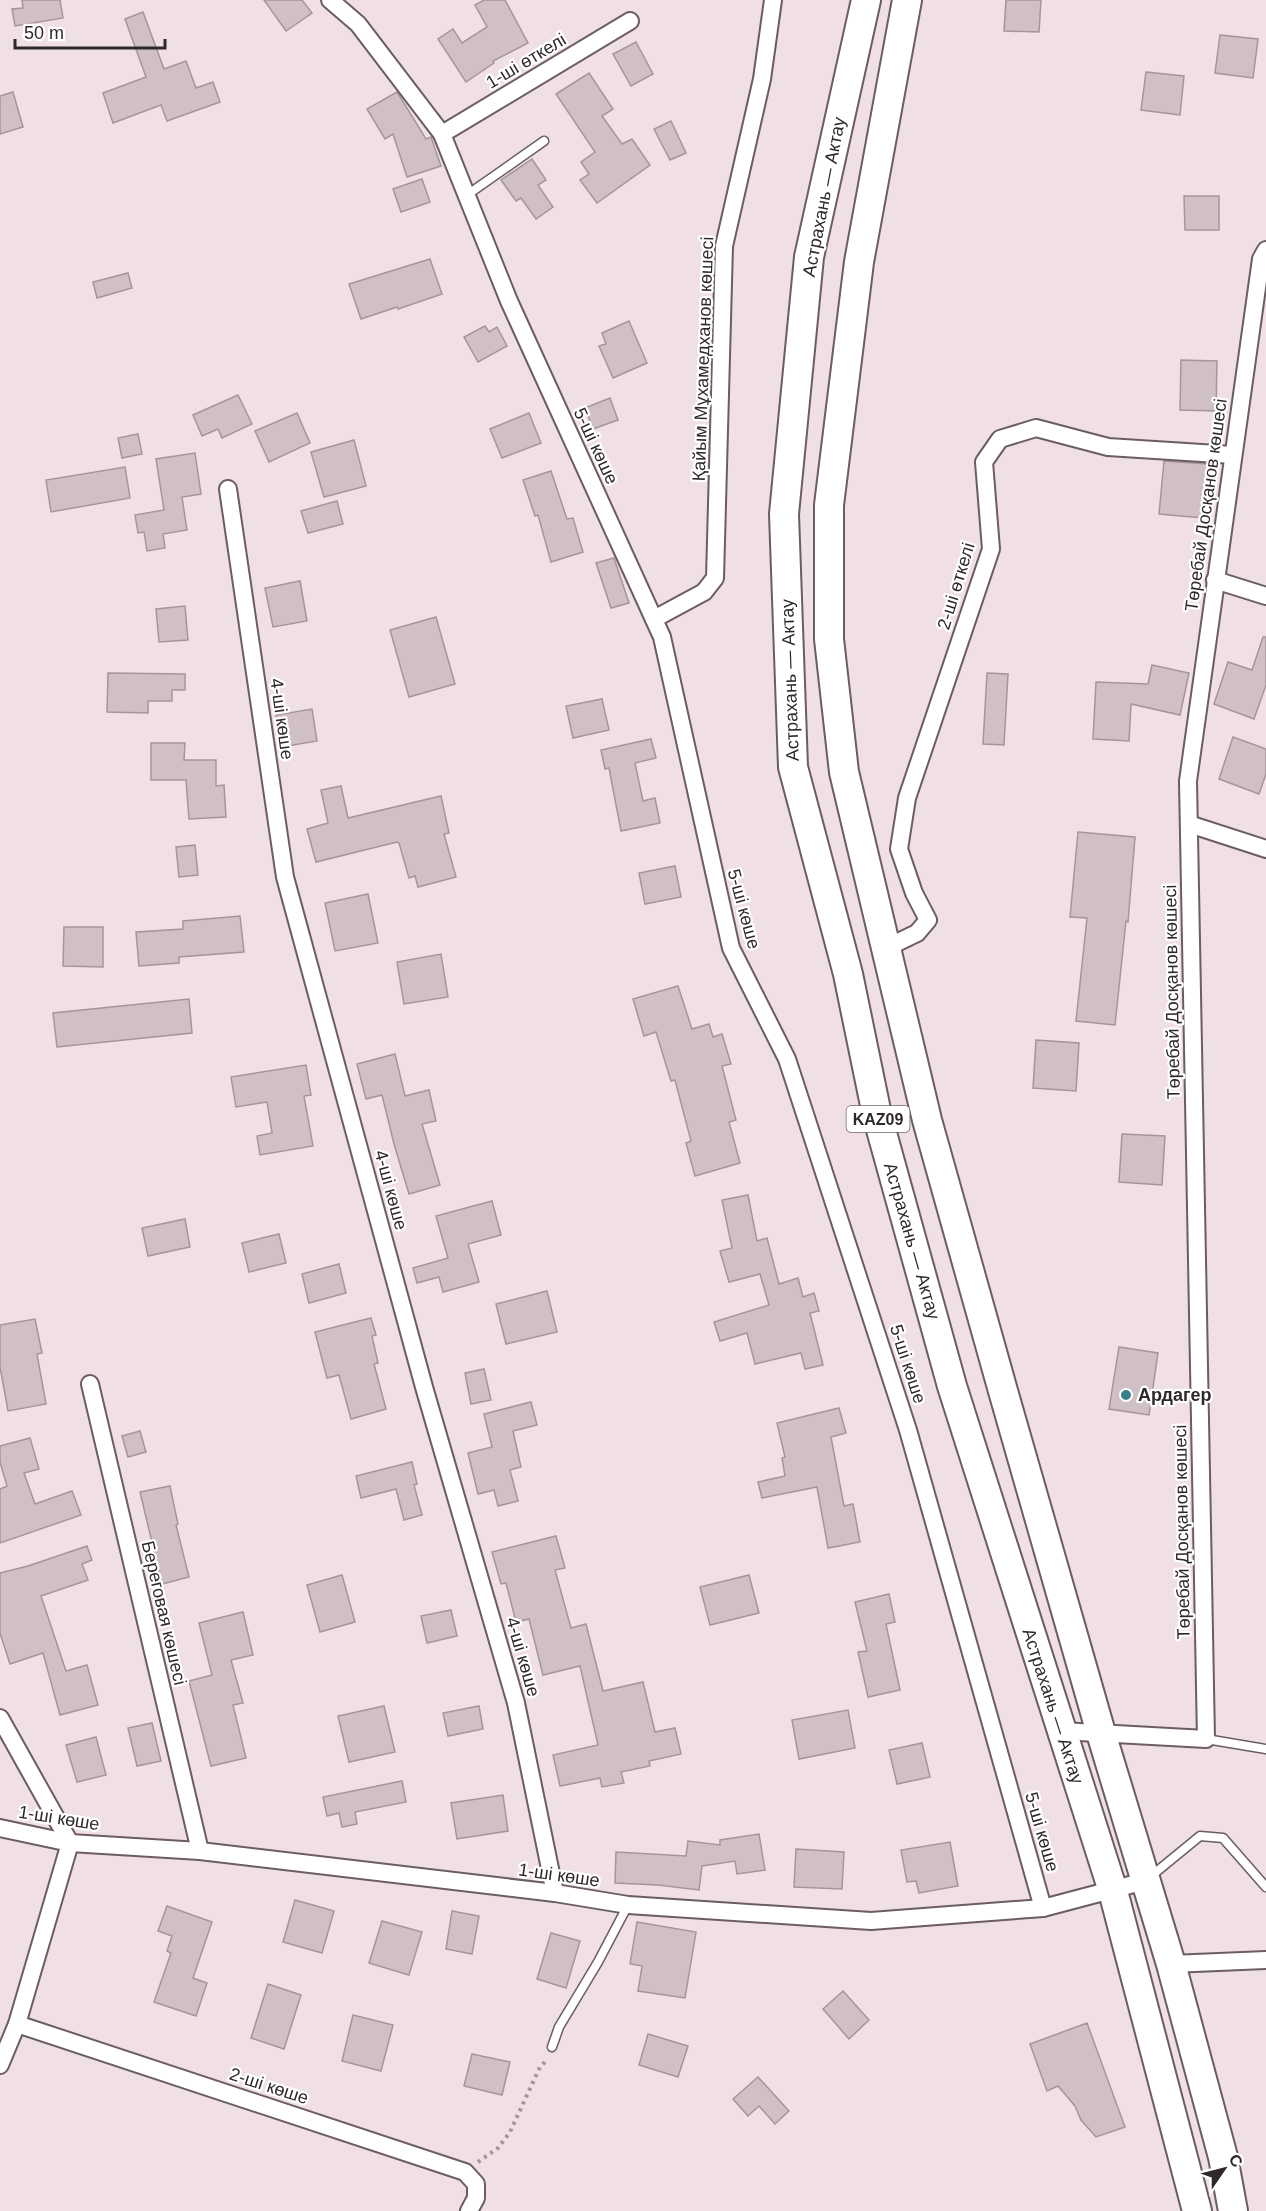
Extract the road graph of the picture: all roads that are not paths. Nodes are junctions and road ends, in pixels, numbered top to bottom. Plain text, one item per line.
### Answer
1 (330, 0) edge
2 (773, 0) edge
3 (866, 0) edge
4 (907, 0) edge
5 (630, 21) dead end
6 (442, 134) junction
7 (544, 141) dead end
8 (467, 195) junction
9 (1266, 250) edge
10 (1233, 455) junction
11 (228, 489) dead end
12 (1215, 580) junction
13 (1266, 596) edge
14 (654, 619) junction
15 (1189, 824) junction
16 (1266, 849) edge
17 (886, 948) junction
18 (90, 1384) dead end
19 (0, 1718) edge
20 (1061, 1731) junction
21 (1101, 1733) junction
22 (1206, 1739) junction
23 (1266, 1749) edge
24 (0, 1828) edge
25 (70, 1844) junction
26 (200, 1851) junction
27 (1145, 1881) junction
28 (1266, 1887) edge
29 (1113, 1891) junction
30 (555, 1893) junction
31 (628, 1905) junction
32 (1043, 1908) junction
33 (1266, 1960) edge
34 (1171, 1964) junction
35 (17, 2024) junction
36 (552, 2047) road end
37 (0, 2065) edge
38 (469, 2211) edge
39 (1197, 2211) edge
40 (1233, 2211) edge

1 - 6 street, 5-шi көше
2 - 14 street, Қайым Мұхамедханов көшесi
3 - 20 highway, Астрахань — Актау / KAZ09
4 - 17 highway, Астрахань — Актау / KAZ09
5 - 6 street, 1-ші өткелі
6 - 8 street, 5-шi көше
7 - 8 lane
8 - 14 street, 5-шi көше
9 - 10 street, Төребай Досқанов көшесі
10 - 12 street, Төребай Досқанов көшесі
10 - 17 street, 2-ші өткелі
11 - 30 street, 4-шi көше
12 - 13 street
12 - 15 street, Төребай Досқанов көшесі
14 - 32 street, 5-шi көше
15 - 16 street
15 - 22 street, Төребай Досқанов көшесі
17 - 21 highway, Астрахань — Актау / KAZ09
18 - 26 street, Береговая көшесі
19 - 25 street
20 - 21 street
20 - 29 highway, Астрахань — Актау / KAZ09
21 - 22 street
21 - 27 highway, Астрахань — Актау / KAZ09
22 - 23 lane
24 - 25 street, 1-ші көше
25 - 26 street, 1-ші көше
25 - 35 street
26 - 30 street, 1-ші көше
27 - 28 lane
27 - 29 street, 1-ші көше
27 - 34 highway, Астрахань — Актау / KAZ09
29 - 32 street, 1-ші көше
29 - 39 highway, Астрахань — Актау / KAZ09
30 - 31 street, 1-ші көше
31 - 32 street, 1-ші көше
31 - 36 lane
33 - 34 street
34 - 40 highway, Астрахань — Актау / KAZ09
35 - 37 street
35 - 38 street, 2-ші көше

